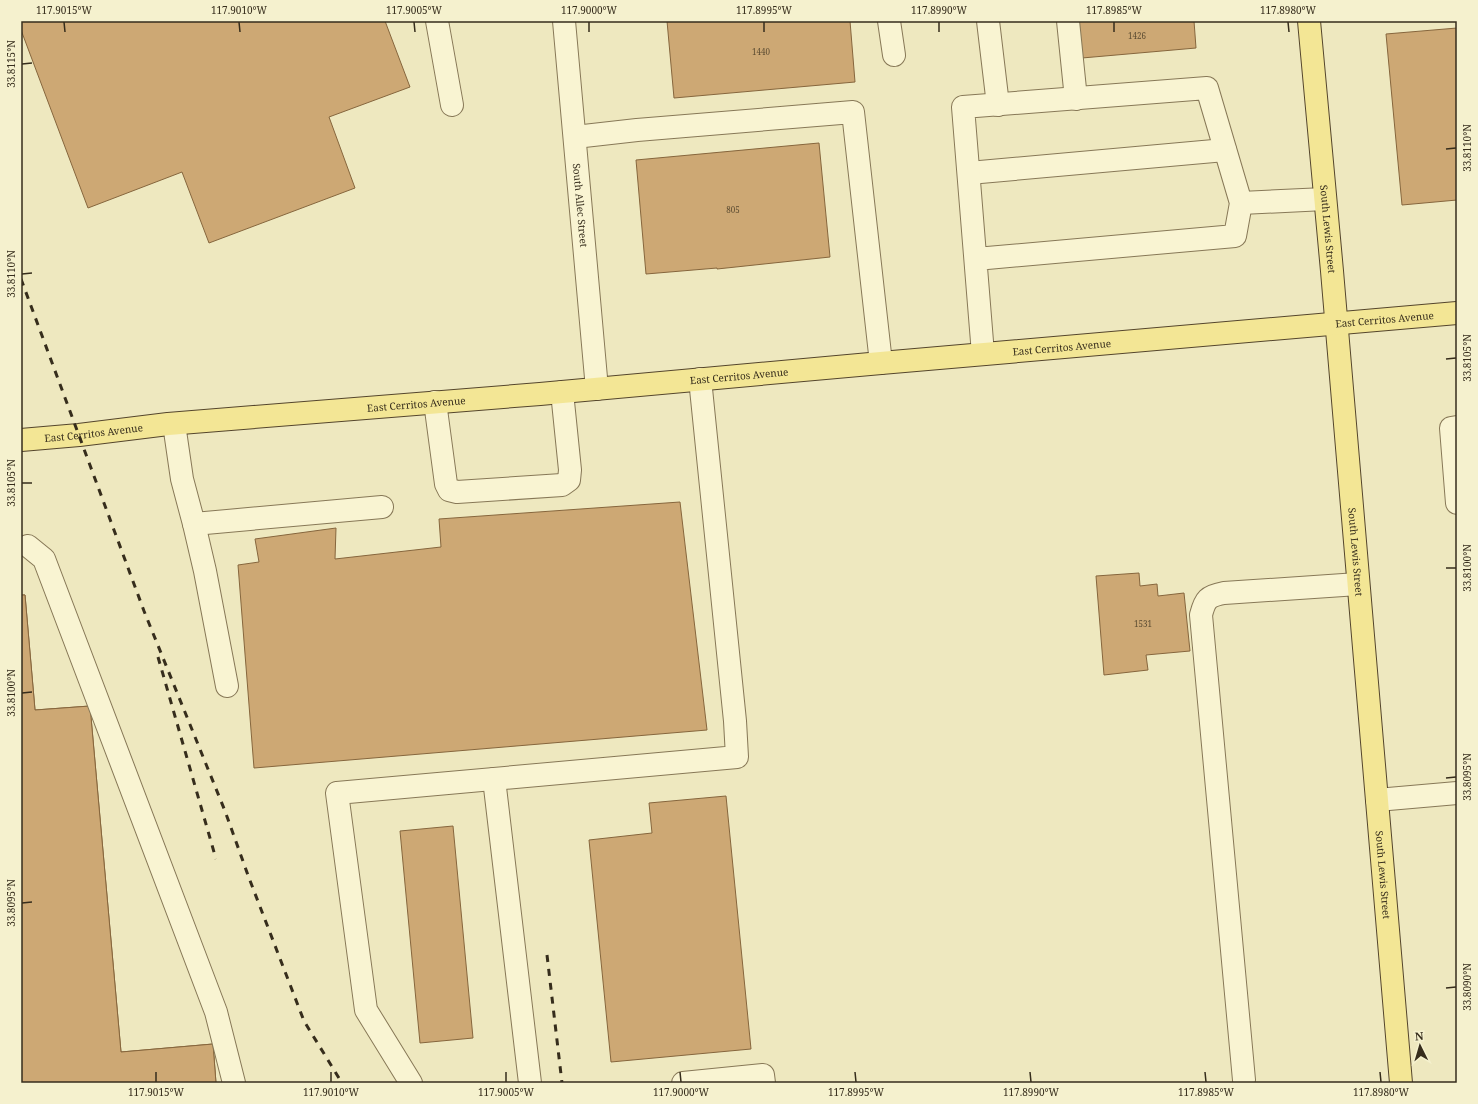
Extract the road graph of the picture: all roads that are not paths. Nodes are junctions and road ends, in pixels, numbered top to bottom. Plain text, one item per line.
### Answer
1 (437, 21) edge
2 (564, 21) edge
3 (889, 21) edge
4 (988, 21) edge
5 (1068, 21) edge
6 (1309, 21) edge
7 (894, 55) dead end
8 (1076, 99) junction
9 (452, 105) dead end
10 (998, 105) junction
11 (575, 138) junction
12 (1226, 150) junction
13 (969, 173) junction
14 (1325, 199) junction
15 (1241, 203) junction
16 (976, 259) junction
17 (1457, 312) edge
18 (1336, 323) junction
19 (983, 354) junction
20 (881, 363) junction
21 (700, 379) junction
22 (597, 389) junction
23 (562, 392) junction
24 (435, 402) junction
25 (174, 424) junction
26 (1457, 428) edge
27 (21, 440) edge
28 (1457, 503) edge
29 (382, 506) dead end
30 (194, 524) junction
31 (28, 546) dead end
32 (1358, 584) junction
33 (227, 686) dead end
34 (494, 779) junction
35 (1457, 793) edge
36 (1377, 800) junction
37 (1244, 1080) dead end
38 (234, 1083) edge
39 (411, 1083) edge
40 (530, 1083) edge
41 (683, 1083) edge
42 (764, 1083) edge
43 (1400, 1083) edge

1 - 9 street
2 - 11 street, South Allec Street
3 - 7 street
4 - 10 street
5 - 8 street
6 - 14 main road, South Lewis Street
8 - 10 street
8 - 12 street
10 - 13 street
11 - 20 street
11 - 22 street, South Allec Street
12 - 13 street
12 - 15 street
13 - 16 street
14 - 15 street
14 - 18 main road, South Lewis Street
15 - 16 street
16 - 19 street
17 - 18 main road, East Cerritos Avenue
18 - 19 main road, East Cerritos Avenue
18 - 32 main road, South Lewis Street
19 - 20 main road, East Cerritos Avenue
20 - 21 main road, East Cerritos Avenue
21 - 22 main road, East Cerritos Avenue
21 - 34 street
22 - 23 main road, East Cerritos Avenue
23 - 24 main road, East Cerritos Avenue
23 - 24 street
24 - 25 main road, East Cerritos Avenue
25 - 27 main road, East Cerritos Avenue
25 - 30 street
26 - 28 street
29 - 30 street
30 - 33 street
31 - 38 street
32 - 36 main road, South Lewis Street
32 - 37 street
34 - 39 street
34 - 40 street
35 - 36 street
36 - 43 main road, South Lewis Street
41 - 42 street

